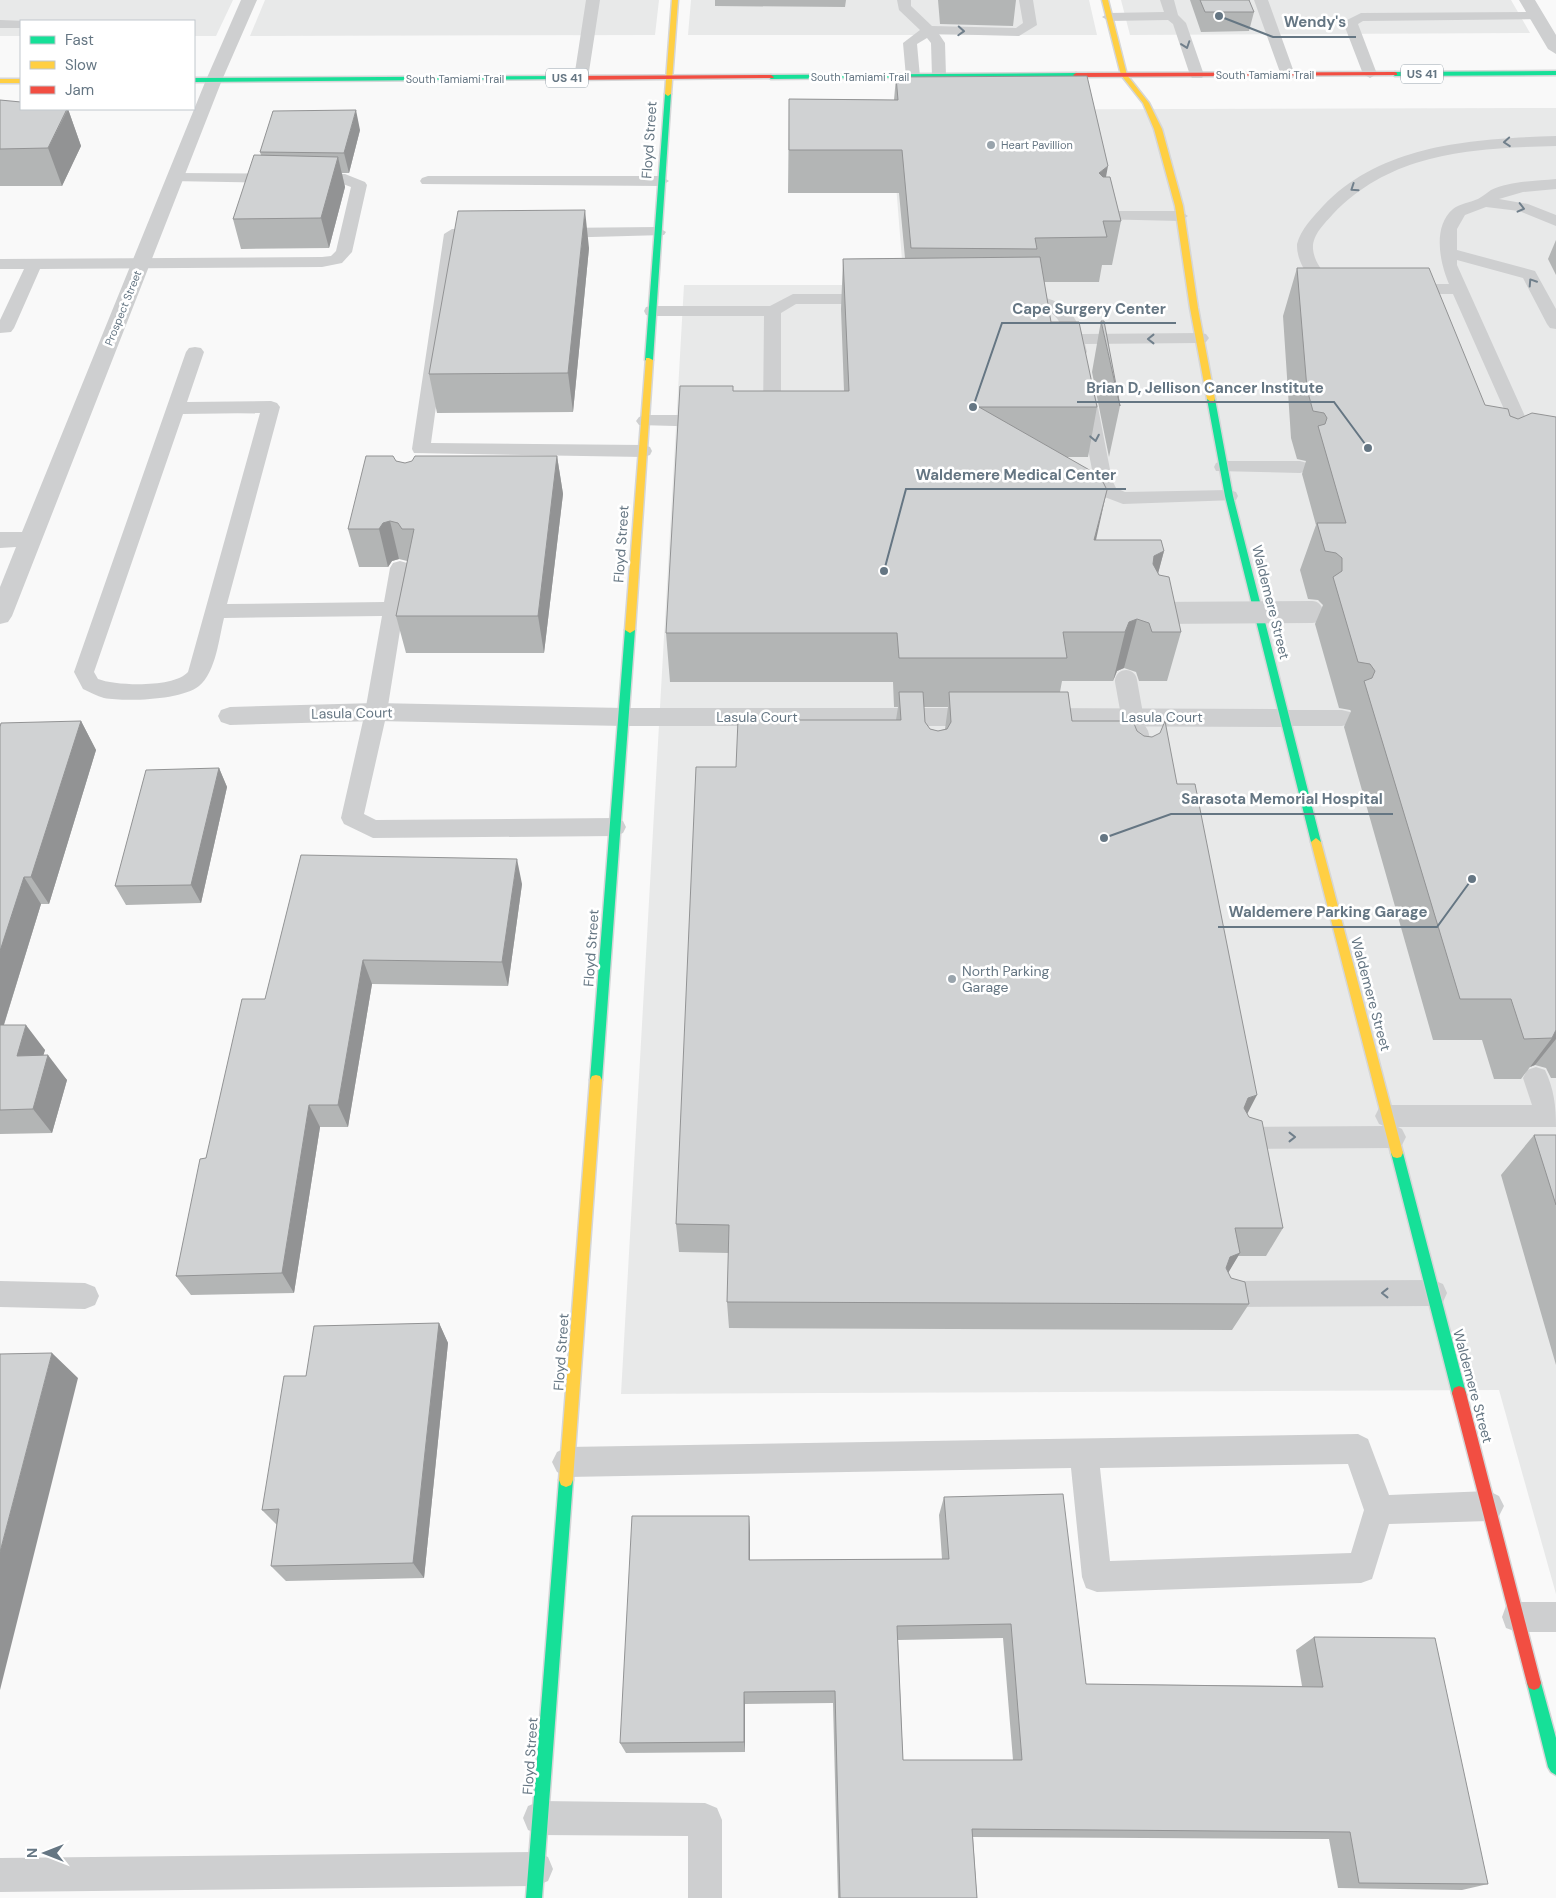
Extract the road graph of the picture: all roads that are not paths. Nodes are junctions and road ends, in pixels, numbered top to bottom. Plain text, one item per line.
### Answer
1 (249, 0) edge
2 (593, 0) edge
3 (675, 0) edge
4 (904, 0) edge
5 (1026, 0) edge
6 (1105, 0) edge
7 (1167, 0) edge
8 (1261, 0) edge
9 (1527, 0) edge
10 (1109, 16) junction
11 (1172, 16) junction
12 (1537, 16) junction
13 (0, 24) edge
14 (20, 24) edge
15 (928, 30) junction
16 (1556, 49) edge
17 (1556, 73) edge
18 (1370, 74) junction
19 (1197, 75) junction
20 (1288, 75) junction
21 (939, 76) junction
22 (1124, 76) junction
23 (912, 77) junction
24 (581, 78) junction
25 (668, 78) junction
26 (195, 80) edge
27 (214, 80) junction
28 (0, 81) edge
29 (20, 81) edge
30 (1556, 140) edge
31 (175, 178) junction
32 (428, 181) dead end
33 (661, 181) junction
34 (1556, 184) edge
35 (1484, 202) junction
36 (1101, 216) edge
37 (1180, 216) junction
38 (1556, 221) edge
39 (658, 232) junction
40 (540, 233) edge
41 (501, 234) edge
42 (1447, 252) junction
43 (0, 264) edge
44 (34, 264) junction
45 (140, 264) junction
46 (1348, 289) edge
47 (1394, 289) edge
48 (1459, 289) junction
49 (889, 299) edge
50 (1005, 300) edge
51 (652, 311) junction
52 (773, 311) junction
53 (1556, 324) edge
54 (0, 328) edge
55 (1200, 338) junction
56 (1075, 339) junction
57 (195, 352) dead end
58 (176, 408) junction
59 (645, 421) junction
60 (723, 421) edge
61 (753, 421) edge
62 (1547, 441) edge
63 (643, 451) junction
64 (1223, 467) junction
65 (1300, 467) dead end
66 (1229, 496) junction
67 (0, 540) edge
68 (31, 540) junction
69 (400, 568) edge
70 (393, 609) junction
71 (215, 611) junction
72 (1312, 612) dead end
73 (1153, 613) edge
74 (0, 616) edge
75 (1126, 681) edge
76 (376, 712) junction
77 (230, 716) dead end
78 (624, 717) junction
79 (1284, 718) junction
80 (1342, 718) dead end
81 (1139, 757) edge
82 (615, 826) junction
83 (1536, 1078) edge
84 (1552, 1116) edge
85 (1390, 1127) junction
86 (1243, 1138) edge
87 (1434, 1293) junction
88 (0, 1294) edge
89 (1226, 1294) edge
90 (85, 1296) dead end
91 (1084, 1453) junction
92 (567, 1462) junction
93 (1489, 1506) junction
94 (1379, 1510) junction
95 (1556, 1616) edge
96 (1517, 1617) junction
97 (1556, 1767) edge
98 (540, 1818) junction
99 (0, 1875) edge
100 (535, 1884) edge
101 (705, 1898) edge

1 - 27 street, Prospect Street
2 - 24 lane
3 - 25 street, Floyd Street
4 - 15 lane
15 -> 5 lane
6 - 10 street, Waldemere Street
7 - 11 lane
8 - 20 lane
9 - 12 street
10 - 11 lane
10 - 22 street, Waldemere Street
11 -> 19 lane
12 - 16 street
12 - 18 lane
13 - 14 lane
15 - 21 lane
15 - 23 lane
17 - 18 street, South Tamiami Trail / US 41
18 - 20 street, South Tamiami Trail / US 41
19 - 20 street, South Tamiami Trail / US 41
19 - 22 street, South Tamiami Trail / US 41
21 - 22 street, South Tamiami Trail / US 41
21 - 23 street, South Tamiami Trail / US 41
22 - 37 street, Waldemere Street
23 - 25 street, South Tamiami Trail / US 41
24 - 25 street, South Tamiami Trail / US 41
24 - 27 street, South Tamiami Trail / US 41
25 - 33 street, Floyd Street
26 - 27 street, South Tamiami Trail / US 41
27 - 31 street, Prospect Street
28 - 29 street
30 -> 46 lane
31 - 45 street, Prospect Street
31 - 45 lane
32 - 33 lane
33 - 39 street, Floyd Street
34 - 35 lane
35 -> 38 lane
35 - 42 lane
36 - 37 lane
37 - 55 street, Waldemere Street
39 - 40 lane
39 - 51 street, Floyd Street
41 - 63 lane
42 - 48 lane
53 -> 42 lane
43 - 44 lane
44 - 45 lane
44 - 54 lane
45 - 68 street, Prospect Street
47 - 48 lane
48 - 62 lane
49 - 52 lane
50 - 56 lane
51 - 52 lane
51 - 59 street, Floyd Street
52 - 61 lane
55 -> 56 lane
55 - 64 street, Waldemere Street
56 -> 66 lane
57 - 58 lane
58 - 71 lane
58 - 71 lane
59 - 60 lane
59 - 63 street, Floyd Street
63 - 78 street, Floyd Street
64 - 65 lane
64 - 66 street, Waldemere Street
66 - 79 street, Waldemere Street
67 - 68 street
68 - 74 street, Prospect Street
69 - 70 lane
70 - 71 lane
70 - 76 lane
72 - 73 street, bridge
75 - 81 street, bridge
76 - 77 street, Lasula Court
76 - 78 street, Lasula Court
76 - 82 lane
78 - 79 street, Lasula Court
78 - 82 street, Floyd Street
79 - 80 lane
79 - 85 street, Waldemere Street
82 - 92 street, Floyd Street
83 - 84 lane
84 - 85 lane
86 -> 85 lane
85 - 87 street, Waldemere Street
87 -> 89 lane
87 - 93 street, Waldemere Street
88 - 90 lane
91 - 92 lane
91 - 94 lane
91 - 94 lane
92 - 98 street, Floyd Street
93 - 94 lane
93 - 96 street, Waldemere Street
95 - 96 lane
96 - 97 street, Waldemere Street
98 - 100 street, Floyd Street
98 - 101 lane
99 - 100 lane

